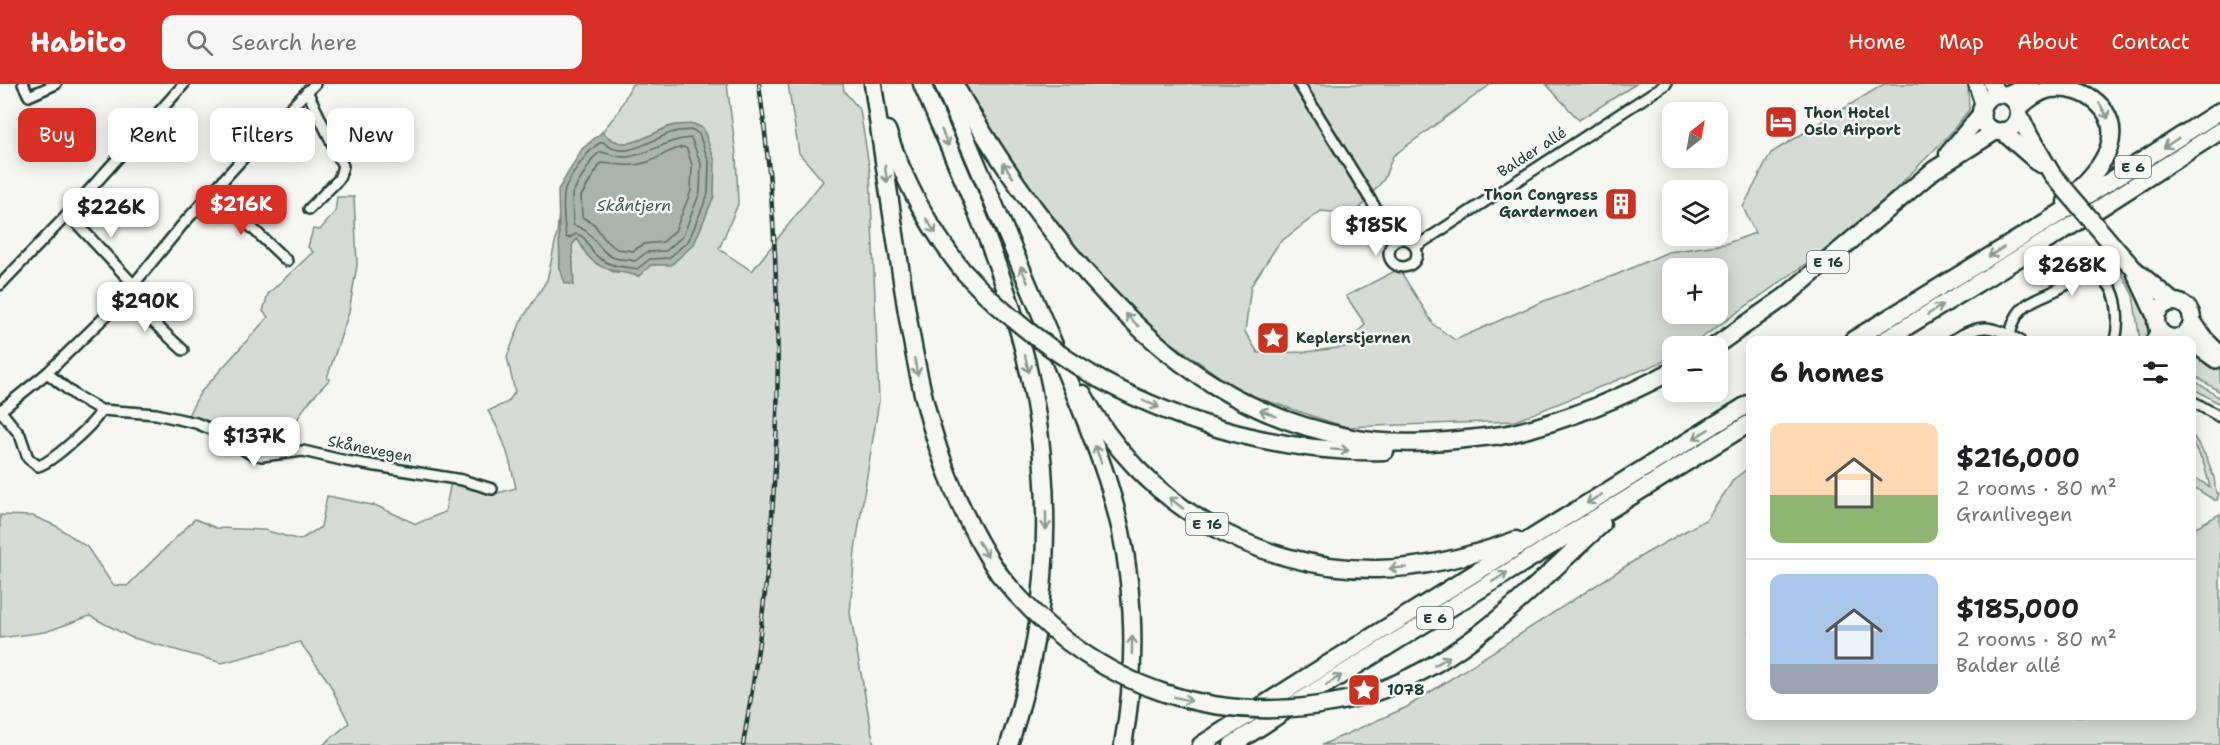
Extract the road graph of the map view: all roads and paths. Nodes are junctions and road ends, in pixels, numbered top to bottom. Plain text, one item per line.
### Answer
1 (22, 84) edge
2 (56, 84) edge
3 (184, 84) edge
4 (315, 84) edge
5 (922, 84) edge
6 (943, 84) edge
7 (954, 84) edge
8 (1299, 84) edge
9 (1666, 84) edge
10 (1976, 84) edge
11 (2030, 84) edge
12 (873, 90) edge
13 (308, 91) junction
14 (1999, 91) edge
15 (300, 98) junction
16 (1983, 109) junction
17 (2019, 111) junction
18 (2220, 111) edge
19 (319, 119) junction
20 (1999, 131) junction
21 (2220, 131) edge
22 (1934, 170) junction
23 (2052, 174) junction
24 (213, 191) junction
25 (309, 209) dead end
26 (68, 213) junction
27 (2046, 222) junction
28 (1396, 241) junction
29 (1415, 246) junction
30 (287, 261) dead end
31 (2133, 268) junction
32 (0, 285) edge
33 (134, 285) junction
34 (125, 296) junction
35 (2173, 302) junction
36 (2193, 321) junction
37 (1047, 328) junction
38 (2155, 328) edge
39 (1860, 336) edge
40 (1892, 336) edge
41 (1960, 336) edge
42 (2008, 336) edge
43 (2012, 336) edge
44 (2115, 336) edge
45 (2170, 336) edge
46 (2185, 336) edge
47 (1728, 337) edge
48 (2196, 349) edge
49 (183, 350) dead end
50 (2220, 354) edge
51 (2220, 363) edge
52 (47, 373) junction
53 (1662, 376) edge
54 (2196, 403) edge
55 (1746, 405) edge
56 (0, 410) edge
57 (101, 410) junction
58 (2220, 417) edge
59 (1746, 425) edge
60 (1511, 434) junction
61 (492, 489) dead end
62 (1639, 492) junction
63 (1555, 523) junction
64 (1009, 745) edge
65 (1123, 745) edge
66 (1201, 745) edge
67 (1232, 745) edge

1 - 2 street
3 - 26 street
4 - 13 street
5 -> 64 highway
37 -> 6 highway, E 16
60 -> 7 highway
8 - 28 street
9 - 29 street, Balder allé
10 - 16 main road
11 - 14 highway
12 -> 60 highway, bridge
12 -> 62 highway, bridge
13 - 15 street
13 - 19 street
14 - 16 highway, E 16
14 - 17 highway
15 - 19 street
15 - 24 street
16 - 20 highway
16 - 22 highway, E 16
17 - 20 highway, E 16
17 - 23 highway
17 -> 27 highway, E 6
18 -> 27 highway, E 6
19 - 25 street
20 - 22 highway, E 16
20 - 23 highway
40 -> 21 highway, E 6
22 - 47 highway, E 16
23 - 31 highway, bridge
24 - 30 street
24 - 33 street
26 - 32 street
26 - 33 street
27 -> 39 highway, E 6
28 - 29 street
28 - 29 street
31 - 35 highway
31 - 38 highway
33 - 34 street
34 - 49 street
34 - 52 street
35 - 36 highway
35 - 38 highway
36 - 46 highway
36 - 50 main road
63 -> 37 highway, E 16
65 -> 37 highway, E 16
38 - 45 highway
41 - 42 street
43 - 44 street
48 - 51 main road
52 - 56 street
52 - 57 street, Skånevegen
53 - 60 highway
54 - 58 street
55 -> 63 highway, E 6
56 - 57 street
57 - 61 street, Skånevegen
59 - 62 highway, E 6
67 -> 62 highway, E 6
63 - 66 highway, E 6

